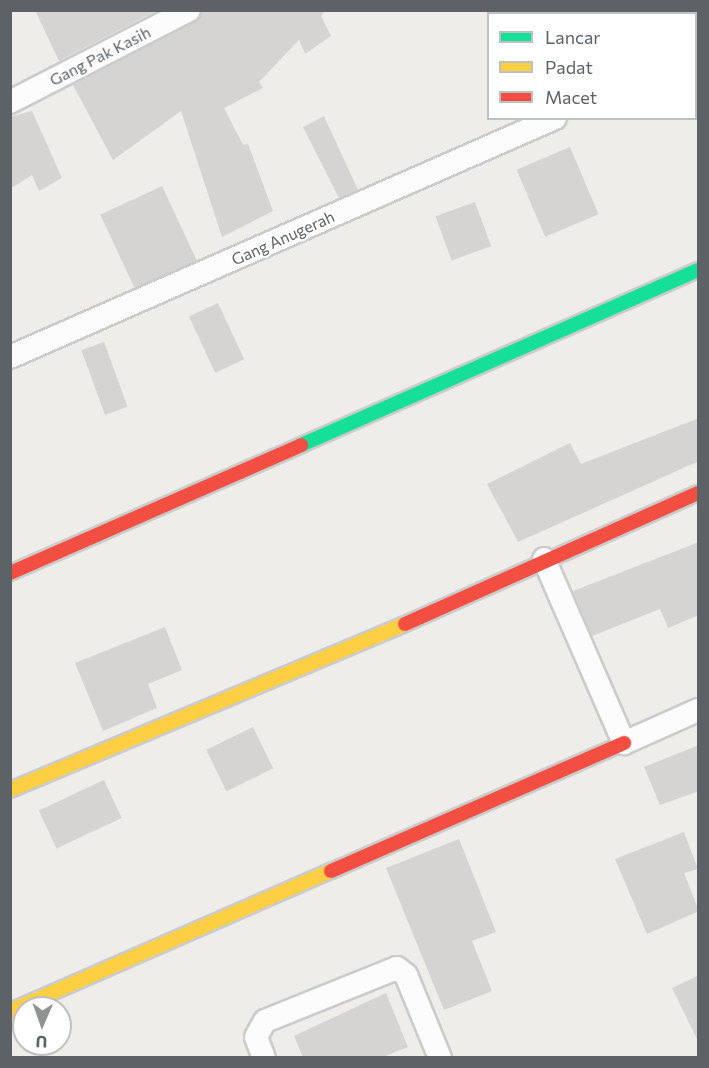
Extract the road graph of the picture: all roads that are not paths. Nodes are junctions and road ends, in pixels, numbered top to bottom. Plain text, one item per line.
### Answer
1 (189, 10) edge
2 (10, 102) edge
3 (550, 120) edge
4 (699, 270) edge
5 (10, 357) edge
6 (699, 493) edge
7 (544, 559) junction
8 (10, 573) edge
9 (699, 710) edge
10 (624, 743) junction
11 (10, 790) edge
12 (10, 1011) edge
13 (264, 1058) edge
14 (440, 1058) edge

1 - 2 street, Gang Pak Kasih
3 - 5 street, Gang Anugerah
4 - 8 street
6 - 7 street
7 - 10 street
7 - 11 street
9 - 10 street
10 - 12 street
13 - 14 street

